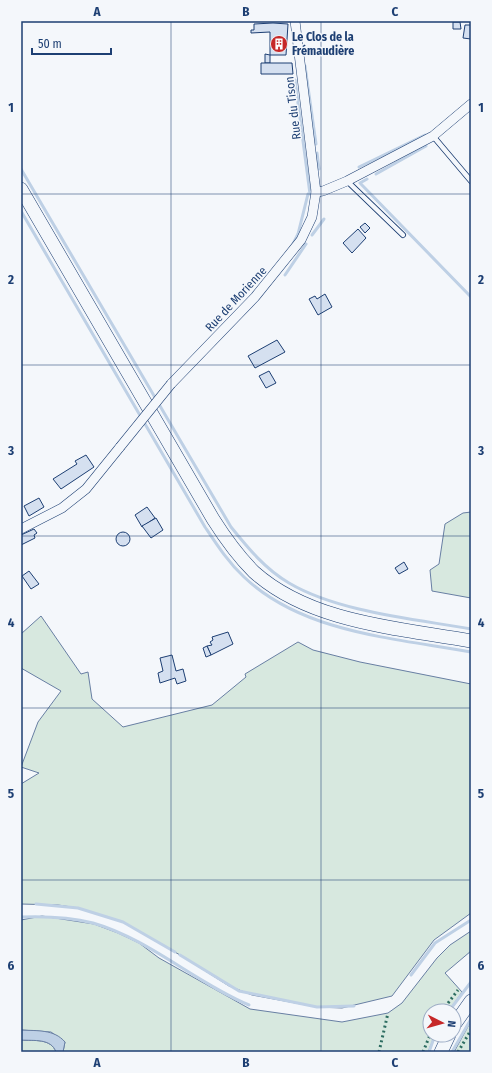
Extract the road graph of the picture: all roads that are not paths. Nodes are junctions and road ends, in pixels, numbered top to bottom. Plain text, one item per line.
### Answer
1 (295, 21) edge
2 (471, 104) edge
3 (433, 136) junction
4 (347, 181) junction
5 (471, 181) edge
6 (21, 190) edge
7 (316, 192) junction
8 (403, 235) dead end
9 (21, 529) edge
10 (471, 641) edge
11 (471, 1001) edge
12 (462, 1014) edge

1 - 7 street, Rue du Tison
2 - 3 street
3 - 4 street
3 - 5 lane
4 - 7 street
4 - 8 lane
6 - 10 main road
7 - 9 street, Rue de Morienne, bridge
11 - 12 main road

